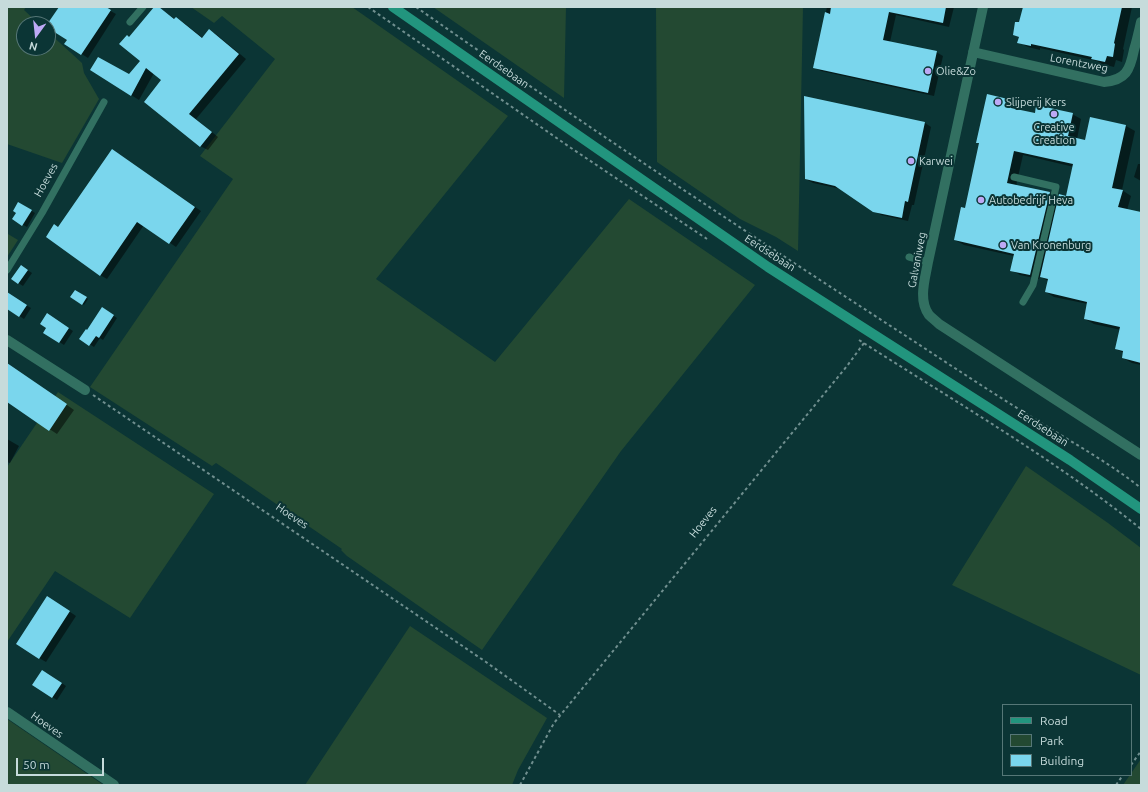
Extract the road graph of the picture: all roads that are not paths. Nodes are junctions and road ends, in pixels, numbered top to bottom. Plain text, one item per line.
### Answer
1 (143, 7) edge
2 (393, 7) edge
3 (983, 7) edge
4 (130, 22) dead end
5 (1141, 22) edge
6 (973, 52) junction
7 (104, 102) dead end
8 (1014, 177) dead end
9 (909, 257) dead end
10 (928, 262) junction
11 (7, 270) edge
12 (1023, 302) dead end
13 (7, 340) edge
14 (85, 390) road end
15 (1141, 455) edge
16 (1141, 509) edge
17 (7, 712) edge
18 (114, 785) edge

1 - 4 lane
2 - 16 main road, Eerdsebaan
3 - 6 street, Galvaniweg
5 - 6 street, Lorentzweg
6 - 10 street, Galvaniweg
7 - 11 lane, Hoeves
8 - 12 lane
9 - 10 lane
10 - 15 street, Galvaniweg
13 - 14 street
17 - 18 street, Hoeves

